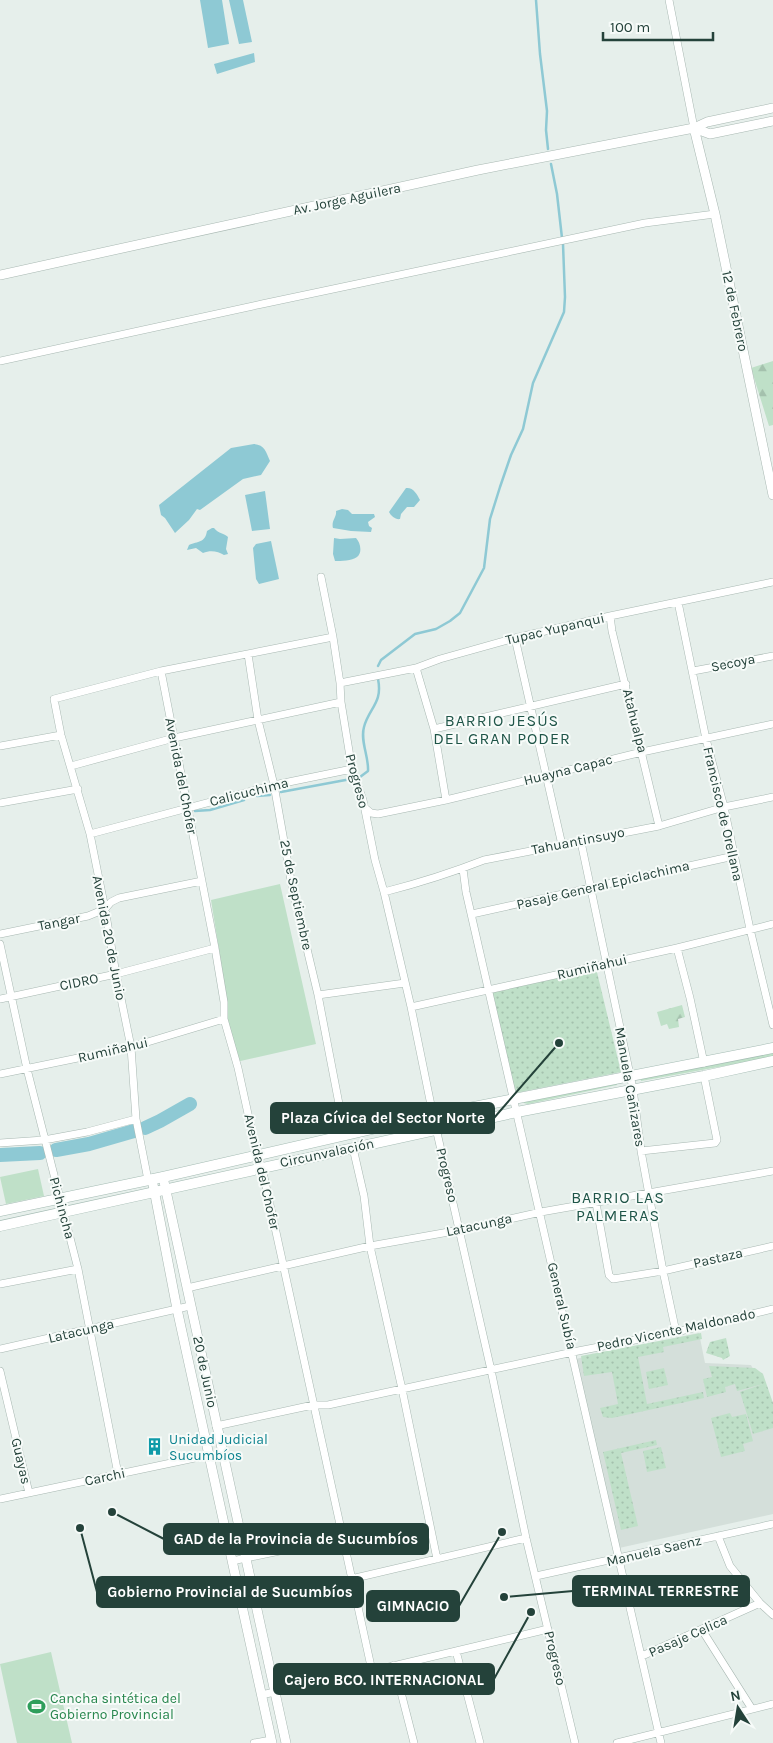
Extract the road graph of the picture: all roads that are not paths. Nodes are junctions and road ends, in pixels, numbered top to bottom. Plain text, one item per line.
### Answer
1 (669, 0) edge
2 (773, 108) edge
3 (773, 121) edge
4 (694, 128) junction
5 (715, 214) junction
6 (0, 275) edge
7 (0, 362) edge
8 (773, 495) edge
9 (321, 577) dead end
10 (773, 582) edge
11 (678, 602) junction
12 (610, 616) junction
13 (333, 637) junction
14 (515, 638) junction
15 (248, 654) junction
16 (773, 656) edge
17 (416, 668) junction
18 (693, 671) junction
19 (161, 672) junction
20 (340, 683) junction
21 (626, 684) junction
22 (340, 702) junction
23 (531, 706) junction
24 (258, 720) junction
25 (773, 724) edge
26 (434, 729) junction
27 (61, 735) junction
28 (174, 738) junction
29 (706, 738) junction
30 (0, 746) edge
31 (642, 752) junction
32 (71, 766) junction
33 (352, 769) junction
34 (547, 776) junction
35 (274, 785) junction
36 (78, 789) junction
37 (773, 797) edge
38 (446, 800) junction
39 (0, 803) edge
40 (187, 807) junction
41 (365, 808) junction
42 (724, 808) junction
43 (378, 814) junction
44 (659, 826) junction
45 (369, 829) junction
46 (90, 834) junction
47 (582, 842) junction
48 (562, 846) junction
49 (734, 856) junction
50 (463, 869) junction
51 (202, 881) junction
52 (591, 889) junction
53 (384, 892) junction
54 (105, 909) junction
55 (472, 914) junction
56 (773, 924) edge
57 (750, 929) junction
58 (0, 934) edge
59 (0, 944) edge
60 (215, 948) junction
61 (677, 948) junction
62 (606, 963) junction
63 (116, 974) junction
64 (405, 983) junction
65 (489, 990) junction
66 (318, 995) junction
67 (11, 997) junction
68 (0, 999) edge
69 (411, 1007) junction
70 (224, 1019) junction
71 (773, 1025) edge
72 (131, 1047) junction
73 (773, 1048) edge
74 (773, 1061) edge
75 (704, 1063) junction
76 (27, 1069) junction
77 (0, 1074) edge
78 (630, 1076) junction
79 (704, 1076) junction
80 (633, 1088) junction
81 (514, 1098) junction
82 (516, 1112) junction
83 (433, 1115) junction
84 (136, 1119) junction
85 (436, 1129) junction
86 (345, 1135) junction
87 (44, 1140) junction
88 (0, 1143) edge
89 (353, 1148) junction
90 (641, 1150) junction
91 (257, 1155) junction
92 (262, 1168) junction
93 (773, 1170) edge
94 (163, 1177) junction
95 (150, 1180) junction
96 (165, 1188) junction
97 (154, 1191) junction
98 (649, 1194) junction
99 (60, 1198) junction
100 (596, 1203) junction
101 (0, 1211) edge
102 (64, 1212) junction
103 (541, 1212) junction
104 (0, 1226) edge
105 (460, 1230) junction
106 (370, 1246) junction
107 (773, 1246) edge
108 (283, 1265) junction
109 (78, 1269) junction
110 (663, 1271) junction
111 (0, 1284) edge
112 (187, 1288) junction
113 (190, 1306) junction
114 (177, 1309) junction
115 (773, 1309) edge
116 (88, 1330) junction
117 (676, 1332) junction
118 (0, 1349) edge
119 (573, 1352) junction
120 (491, 1370) junction
121 (0, 1371) edge
122 (402, 1389) junction
123 (313, 1405) junction
124 (216, 1426) junction
125 (219, 1438) junction
126 (206, 1440) junction
127 (209, 1455) junction
128 (118, 1474) junction
129 (29, 1493) junction
130 (0, 1499) edge
131 (773, 1524) edge
132 (718, 1536) junction
133 (342, 1538) junction
134 (526, 1538) junction
135 (245, 1558) junction
136 (437, 1559) junction
137 (620, 1559) junction
138 (232, 1561) junction
139 (536, 1576) junction
140 (351, 1580) junction
141 (760, 1603) junction
142 (772, 1611) edge
143 (548, 1629) junction
144 (702, 1630) junction
145 (456, 1651) junction
146 (642, 1656) junction
147 (394, 1665) junction
148 (372, 1671) junction
149 (275, 1692) junction
150 (261, 1695) junction
151 (773, 1704) edge
152 (752, 1709) junction
153 (658, 1733) junction
154 (271, 1741) edge
155 (254, 1743) edge
156 (286, 1743) edge
157 (414, 1743) edge
158 (480, 1743) edge
159 (575, 1743) edge
160 (617, 1743) edge
161 (660, 1743) edge

1 - 4 street
2 - 4 street, Av. Jorge Aguilera
3 - 4 street, Av. Jorge Aguilera
4 - 5 street, 12 de Febrero
4 - 6 street, Av. Jorge Aguilera
5 - 7 street
5 - 8 street, 12 de Febrero
9 - 13 street, Progreso
10 - 11 street, Tupac Yupanqui
11 - 12 street, Tupac Yupanqui
11 - 18 street, Francisco de Orellana
12 - 14 street, Tupac Yupanqui
12 - 21 street, Atahualpa
13 - 15 street
13 - 20 street, Progreso
14 - 17 street, Tupac Yupanqui
14 - 23 street
15 - 19 street
15 - 24 street, 25 de Septiembre
16 - 18 street, Secoya
17 - 20 street, Tupac Yupanqui
17 - 26 street
18 - 29 street, Francisco de Orellana
19 - 27 street, Avenida 20 de Junio
19 - 28 street, Avenida del Chofer
20 - 22 street, Progreso
21 - 23 street
21 - 31 street, Atahualpa
22 - 24 street
22 - 33 street, Progreso
23 - 26 street
23 - 34 street
24 - 28 street
24 - 35 street, 25 de Septiembre
25 - 29 street, Huayna Capac
26 - 38 street
27 - 30 street
27 - 32 street, Avenida 20 de Junio
28 - 32 street
28 - 40 street, Avenida del Chofer
29 - 31 street, Huayna Capac
29 - 42 street, Francisco de Orellana
31 - 34 street, Huayna Capac
31 - 44 street, Atahualpa
32 - 36 street, Avenida 20 de Junio
33 - 35 street, Calicuchima
33 - 41 street, Progreso
34 - 38 street, Huayna Capac
34 - 48 street
35 - 40 street, Calicuchima
35 - 66 street, 25 de Septiembre
36 - 39 street
36 - 46 street, Avenida 20 de Junio
37 - 42 street, Tahuantinsuyo
38 - 43 street, Huayna Capac
40 - 46 street, Calicuchima
40 - 51 street, Avenida del Chofer
41 - 43 street
41 - 45 street, Progreso
42 - 44 street, Tahuantinsuyo
42 - 49 street, Francisco de Orellana
43 - 45 street
44 - 47 street, Tahuantinsuyo
45 - 53 street, Progreso
46 - 54 street, Avenida 20 de Junio
47 - 48 street, Tahuantinsuyo
47 - 52 street, Manuela Cañizares
48 - 50 street, Tahuantinsuyo
49 - 52 street, Pasaje General Epiclachima
49 - 57 street, Francisco de Orellana
50 - 53 street, Tahuantinsuyo
50 - 55 street, General Subía
51 - 54 street, Tangar
51 - 60 street, Avenida del Chofer
52 - 55 street, Pasaje General Epiclachima
52 - 62 street, Manuela Cañizares
53 - 64 street, Progreso
54 - 58 street, Tangar
54 - 63 street, Avenida 20 de Junio
55 - 65 street, General Subía
56 - 57 street, Rumiñahui
57 - 61 street, Rumiñahui
57 - 71 street, Francisco de Orellana
59 - 67 street, Pichincha
60 - 63 street, CIDRO
60 - 70 street, Avenida del Chofer
61 - 62 street, Rumiñahui
61 - 75 street
62 - 65 street, Rumiñahui
62 - 78 street, Manuela Cañizares
63 - 67 street, CIDRO
63 - 72 street, Avenida 20 de Junio
64 - 66 street
64 - 69 street, Progreso
65 - 69 street, Rumiñahui
65 - 81 street, General Subía
66 - 86 street, 25 de Septiembre
67 - 68 street, CIDRO
67 - 76 street, Pichincha
69 - 83 street, Progreso
70 - 72 street, Rumiñahui
70 - 91 street, Avenida del Chofer
72 - 76 street, Rumiñahui
72 - 84 street, Avenida 20 de Junio
73 - 75 main road, Circunvalación
74 - 79 main road, Circunvalación
75 - 78 main road, Circunvalación
76 - 77 street, Rumiñahui
76 - 87 street, Pichincha
78 - 80 street, Manuela Cañizares
78 - 81 main road, Circunvalación
79 - 80 main road, Circunvalación
79 - 90 street
80 - 82 main road, Circunvalación
80 - 90 street, Manuela Cañizares
81 - 82 street, General Subía
81 - 83 main road, Circunvalación
82 - 85 main road, Circunvalación
82 - 103 street, General Subía
83 - 85 street, Progreso
83 - 86 main road, Circunvalación
84 - 87 street
84 - 95 street, Avenida 20 de Junio
85 - 89 main road, Circunvalación
85 - 105 street, Progreso
86 - 91 main road, Circunvalación
87 - 88 street
87 - 99 street, Pichincha
89 - 92 main road, Circunvalación
89 - 106 street
90 - 98 street, Manuela Cañizares
91 - 92 street, Avenida del Chofer
91 - 94 main road, Circunvalación
92 - 96 main road, Circunvalación
92 - 108 street, Avenida del Chofer
93 - 98 street, Latacunga
94 - 95 main road, Circunvalación
94 - 96 street, 20 de Junio
95 - 97 street, 20 de Junio
95 - 99 main road, Circunvalación
96 - 97 main road, Circunvalación
96 - 112 street, 20 de Junio
97 - 102 main road, Circunvalación
97 - 114 street, 20 de Junio
98 - 100 street, Latacunga
98 - 110 street, Manuela Cañizares
99 - 101 main road, Circunvalación
99 - 102 street, Pichincha
100 - 103 street, Latacunga
100 - 110 street, Pastaza
102 - 104 main road, Circunvalación
102 - 109 street, Pichincha
103 - 105 street, Latacunga
103 - 119 street, General Subía
105 - 106 street, Latacunga
105 - 120 street, Progreso
106 - 108 street, Latacunga
106 - 122 street
107 - 110 street, Pastaza
108 - 112 street, Latacunga
108 - 123 street, Avenida del Chofer
109 - 111 street
109 - 116 street, Pichincha
110 - 117 street, Manuela Cañizares
112 - 113 street, 20 de Junio
113 - 114 street, Latacunga
113 - 124 street, 20 de Junio
114 - 116 street, Latacunga
114 - 126 street, 20 de Junio
115 - 117 street, Pedro Vicente Maldonado
116 - 118 street, Latacunga
116 - 128 street, Pichincha
117 - 119 street, Pedro Vicente Maldonado
119 - 120 street, Pedro Vicente Maldonado
119 - 137 street, General Subía
120 - 122 street, Pedro Vicente Maldonado
120 - 134 street, Progreso
121 - 129 street, Guayas
122 - 123 street
122 - 136 street
123 - 124 street
123 - 133 street, Avenida del Chofer
124 - 125 street, 20 de Junio
125 - 126 street
125 - 135 street, 20 de Junio
126 - 127 street, 20 de Junio
127 - 128 street, Carchi
127 - 138 street, 20 de Junio
128 - 129 street, Carchi
129 - 130 street, Carchi
131 - 132 street, Manuela Saenz
132 - 137 street, Manuela Saenz
132 - 141 street
133 - 135 street
133 - 140 street, Avenida del Chofer
134 - 136 street
134 - 139 street, Progreso
135 - 138 street
135 - 149 street, 20 de Junio
136 - 140 street
137 - 139 street, Manuela Saenz
137 - 146 street, General Subía
138 - 150 street, 20 de Junio
139 - 143 street, Progreso
140 - 148 street, Avenida del Chofer
141 - 142 street
141 - 144 street, Pasaje Celica
143 - 145 street
143 - 159 street, Progreso
144 - 146 street, Pasaje Celica
144 - 152 street
145 - 147 street
145 - 158 street
146 - 153 street, General Subía
147 - 148 street
147 - 157 street
148 - 149 street
149 - 150 street
149 - 156 street, 20 de Junio
150 - 154 street, 20 de Junio
151 - 152 street
152 - 153 street
153 - 160 street
153 - 161 street, General Subía
154 - 155 street

